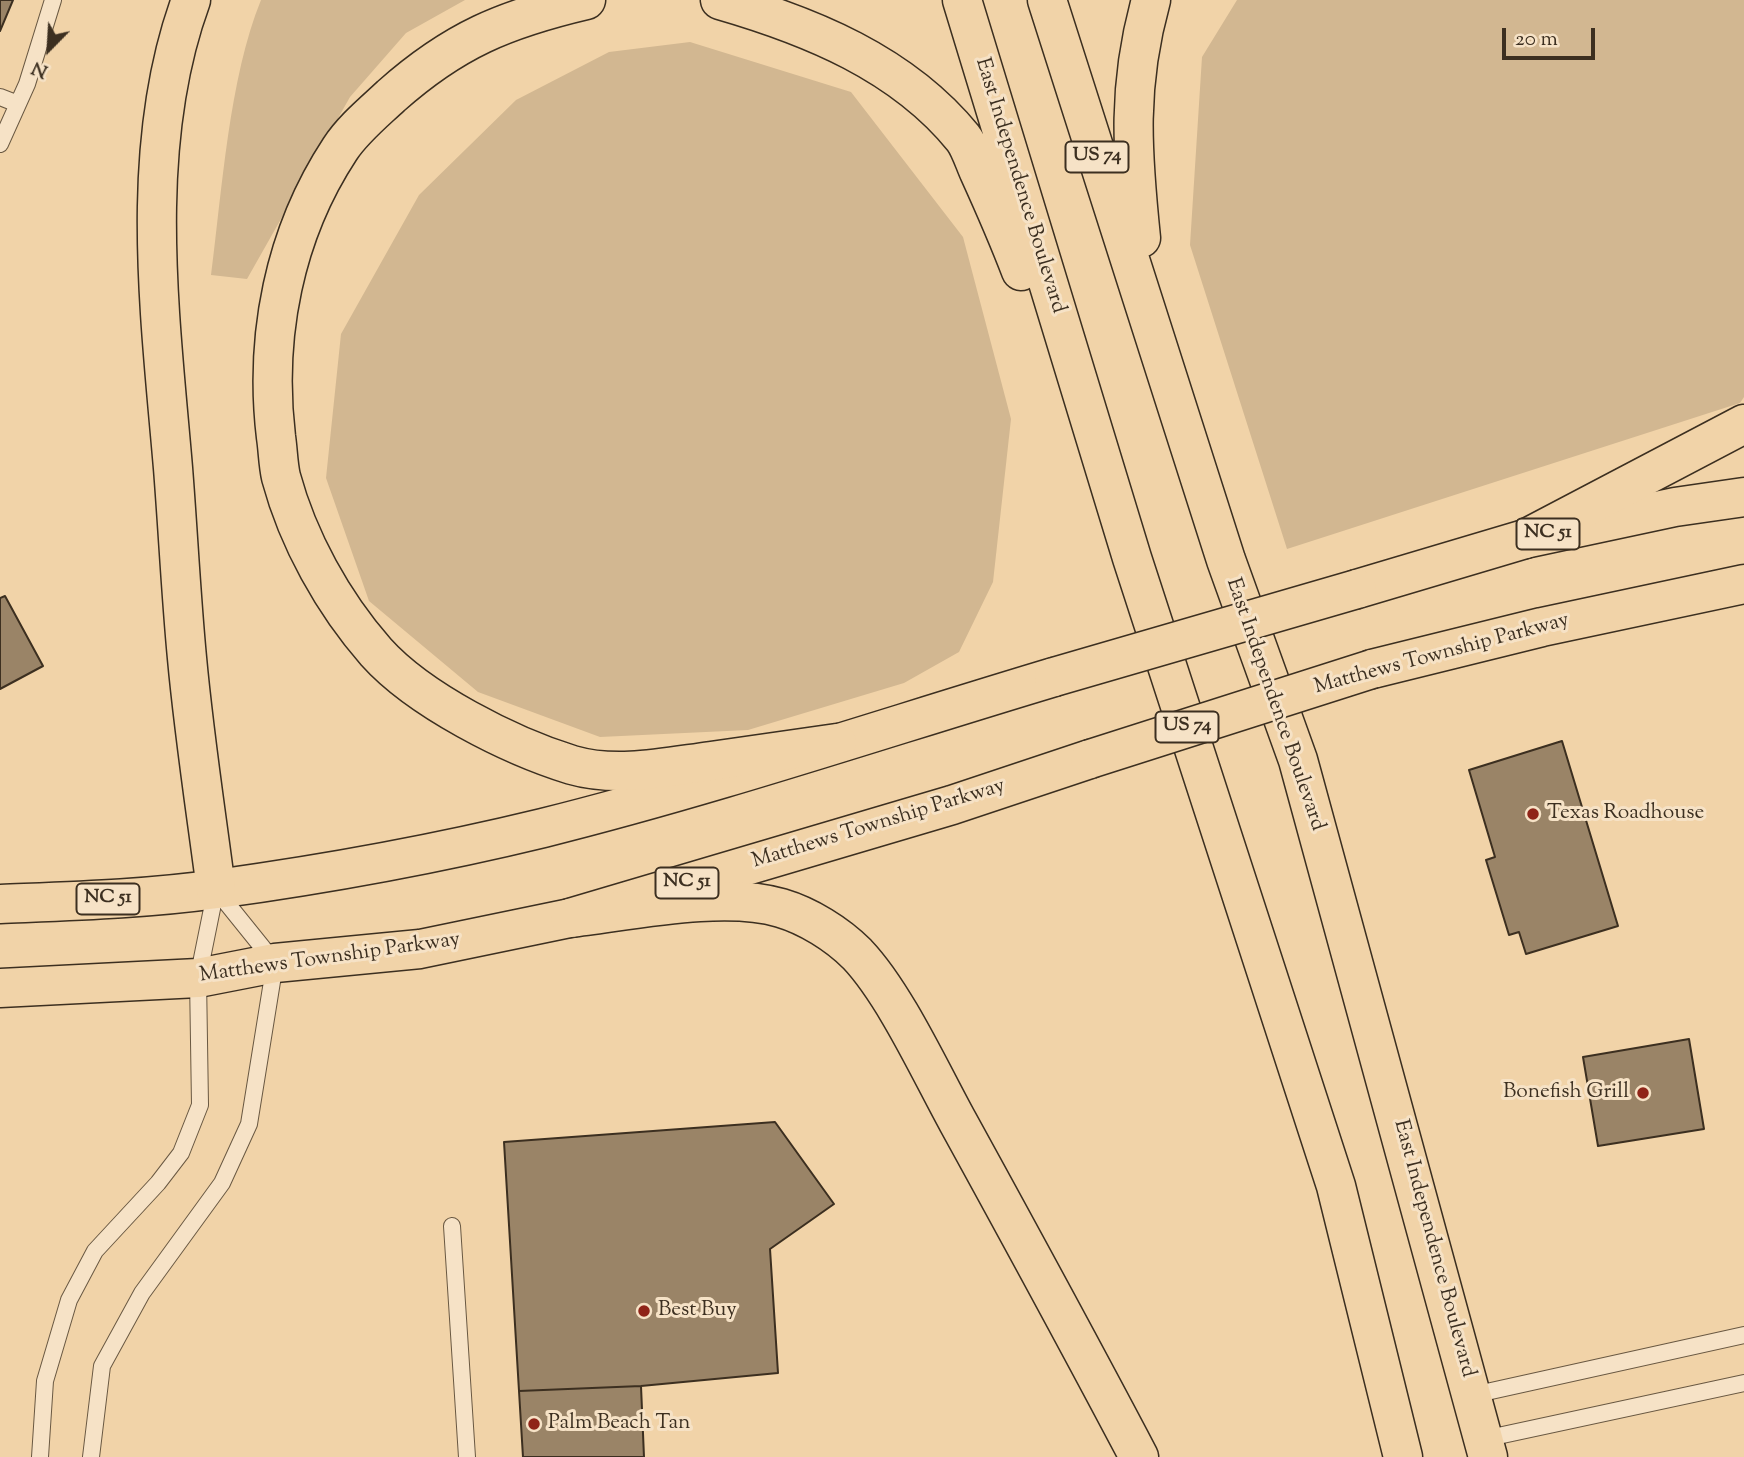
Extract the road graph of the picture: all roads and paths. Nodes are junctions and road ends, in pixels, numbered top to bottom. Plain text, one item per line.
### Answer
1 (53, 0) edge
2 (191, 0) edge
3 (586, 0) edge
4 (720, 0) edge
5 (962, 0) edge
6 (1047, 0) edge
7 (1151, 0) edge
8 (0, 97) edge
9 (18, 104) junction
10 (0, 144) edge
11 (1148, 314) junction
12 (1744, 424) edge
13 (1744, 497) edge
14 (1525, 539) junction
15 (1132, 558) junction
16 (1744, 584) edge
17 (837, 743) junction
18 (216, 889) junction
19 (0, 904) edge
20 (570, 918) junction
21 (275, 964) junction
22 (198, 978) junction
23 (0, 988) edge
24 (452, 1226) dead end
25 (1744, 1335) edge
26 (1744, 1383) edge
27 (1473, 1395) junction
28 (1486, 1448) edge
29 (40, 1457) edge
30 (91, 1457) edge
31 (467, 1457) edge
32 (1139, 1457) edge
33 (1403, 1457) edge

1 - 9 lane
2 - 18 main road
3 - 17 main road
4 - 15 main road
5 - 15 main road, East Independence Boulevard / US 74
6 - 11 main road, East Independence Boulevard / US 74
7 - 11 main road
8 - 9 lane
9 - 10 lane
11 - 27 main road, East Independence Boulevard / US 74
12 - 14 main road
13 - 14 main road, NC 51
14 - 17 main road, NC 51, bridge
15 - 33 main road, East Independence Boulevard / US 74
16 - 20 main road, Matthews Township Parkway / NC 51, bridge
17 - 18 main road, NC 51
18 - 19 main road, NC 51
18 - 21 lane
18 - 22 lane
20 - 21 main road, Matthews Township Parkway / NC 51
20 - 32 main road
21 - 22 main road, Matthews Township Parkway / NC 51
21 - 30 lane
22 - 23 main road, Matthews Township Parkway / NC 51
22 - 29 lane
24 - 31 lane
25 - 27 lane
26 - 28 lane
27 - 28 main road, East Independence Boulevard / US 74

